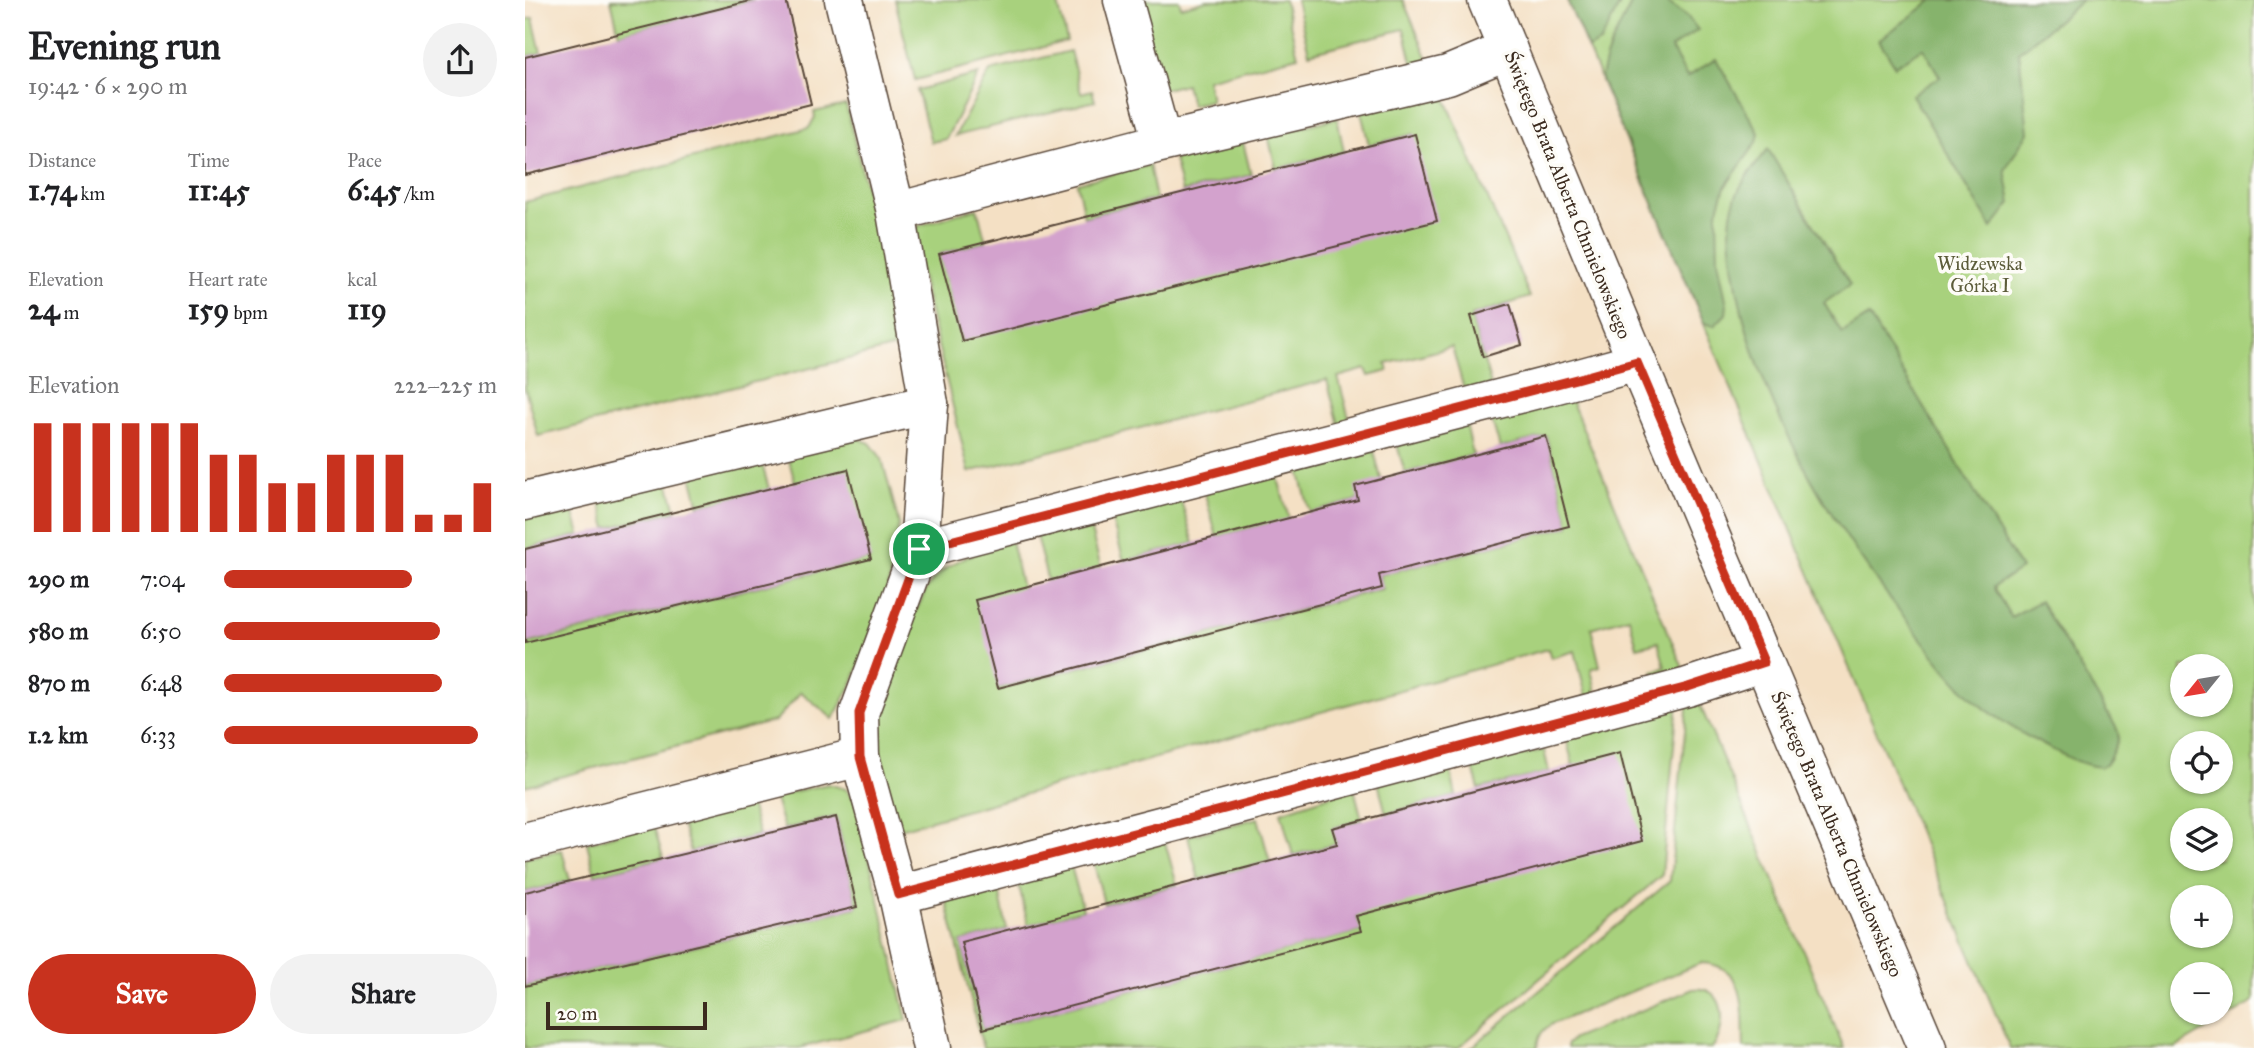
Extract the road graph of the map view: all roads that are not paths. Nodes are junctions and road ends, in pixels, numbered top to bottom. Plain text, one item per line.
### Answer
1 (844, 0) edge
2 (1123, 0) edge
3 (1487, 0) edge
4 (1508, 50) junction
5 (1162, 142) junction
6 (896, 212) junction
7 (1637, 362) junction
8 (929, 404) junction
9 (525, 501) edge
10 (919, 549) junction
11 (1764, 662) junction
12 (860, 757) junction
13 (525, 842) edge
14 (898, 895) junction
15 (932, 1048) edge
16 (1927, 1048) edge

1 - 6 street
2 - 5 street
3 - 4 street, Świętego Brata Alberta Chmielowskiego
4 - 5 street
4 - 7 street, Świętego Brata Alberta Chmielowskiego
5 - 6 street
6 - 8 street
7 - 10 street
7 - 11 street, Świętego Brata Alberta Chmielowskiego
8 - 9 street
8 - 10 street
10 - 12 street
11 - 14 street
11 - 16 street, Świętego Brata Alberta Chmielowskiego
12 - 13 street
12 - 14 street
14 - 15 street

